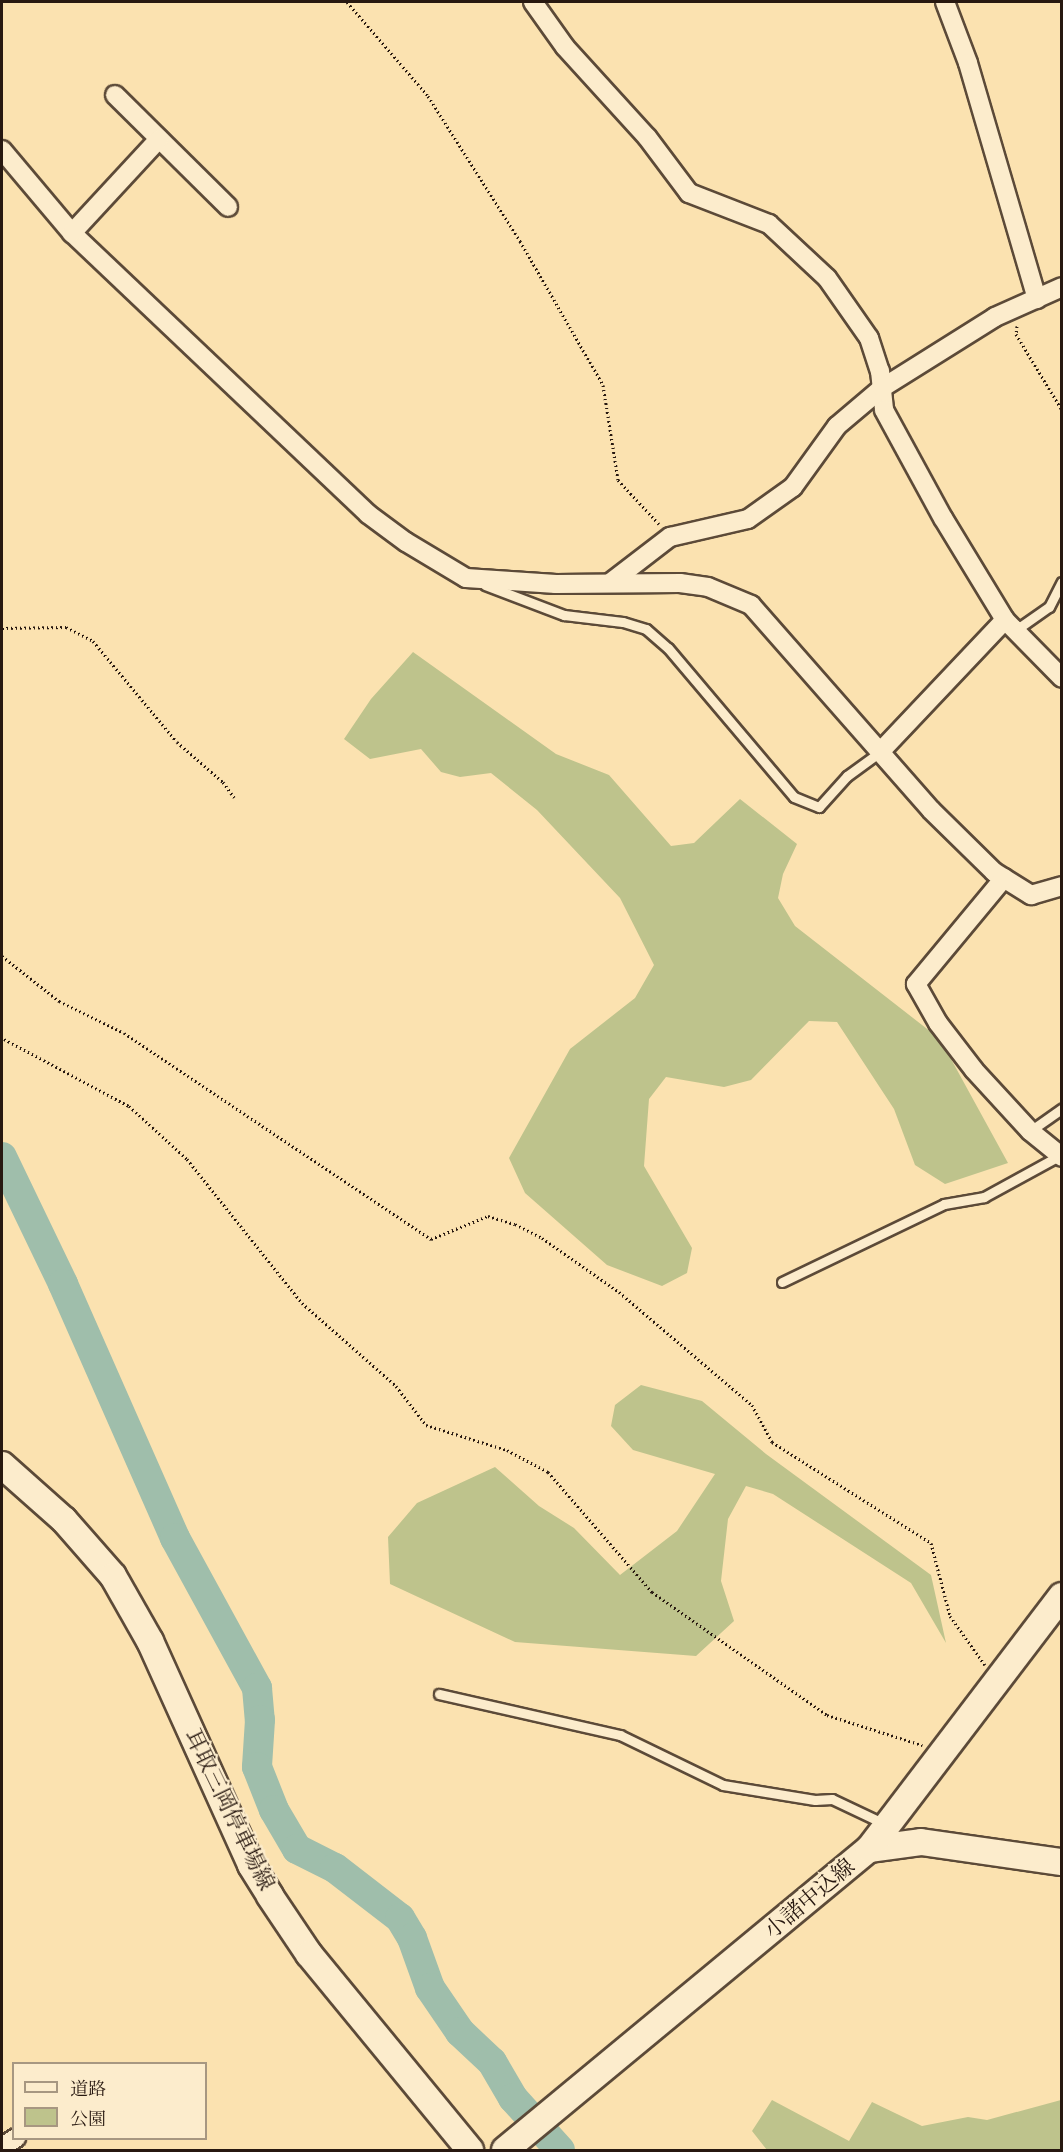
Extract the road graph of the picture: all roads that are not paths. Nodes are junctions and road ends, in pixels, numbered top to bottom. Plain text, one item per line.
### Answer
1 (533, 2) edge
2 (945, 2) edge
3 (115, 95) dead end
4 (159, 139) junction
5 (2, 150) edge
6 (228, 207) dead end
7 (72, 233) junction
8 (1062, 287) edge
9 (1036, 299) junction
10 (882, 388) junction
11 (466, 578) junction
12 (1062, 582) edge
13 (610, 583) junction
14 (1005, 620) junction
15 (1062, 678) edge
16 (880, 752) junction
17 (1004, 878) junction
18 (1062, 886) edge
19 (1062, 1109) edge
20 (1030, 1131) junction
21 (1060, 1157) edge
22 (782, 1282) dead end
23 (2, 1465) edge
24 (1062, 1596) edge
25 (439, 1694) dead end
26 (887, 1826) junction
27 (869, 1849) junction
28 (1062, 1862) edge
29 (470, 2151) edge
30 (505, 2151) edge

1 - 10 street
2 - 9 street
3 - 4 street
4 - 6 street
4 - 7 street
5 - 7 street
7 - 11 street
8 - 9 street
9 - 10 street
10 - 13 street
10 - 14 street
11 - 13 street
11 - 16 lane
12 - 14 lane
13 - 16 street
14 - 15 street
14 - 16 street
16 - 17 street
17 - 18 street
17 - 20 street
19 - 20 lane
20 - 21 street
21 - 22 lane
23 - 29 main road, 耳取三岡停車場線
24 - 26 main road, 小諸中込線
25 - 26 lane
26 - 27 main road, 小諸中込線
27 - 28 main road
27 - 30 main road, 小諸中込線

